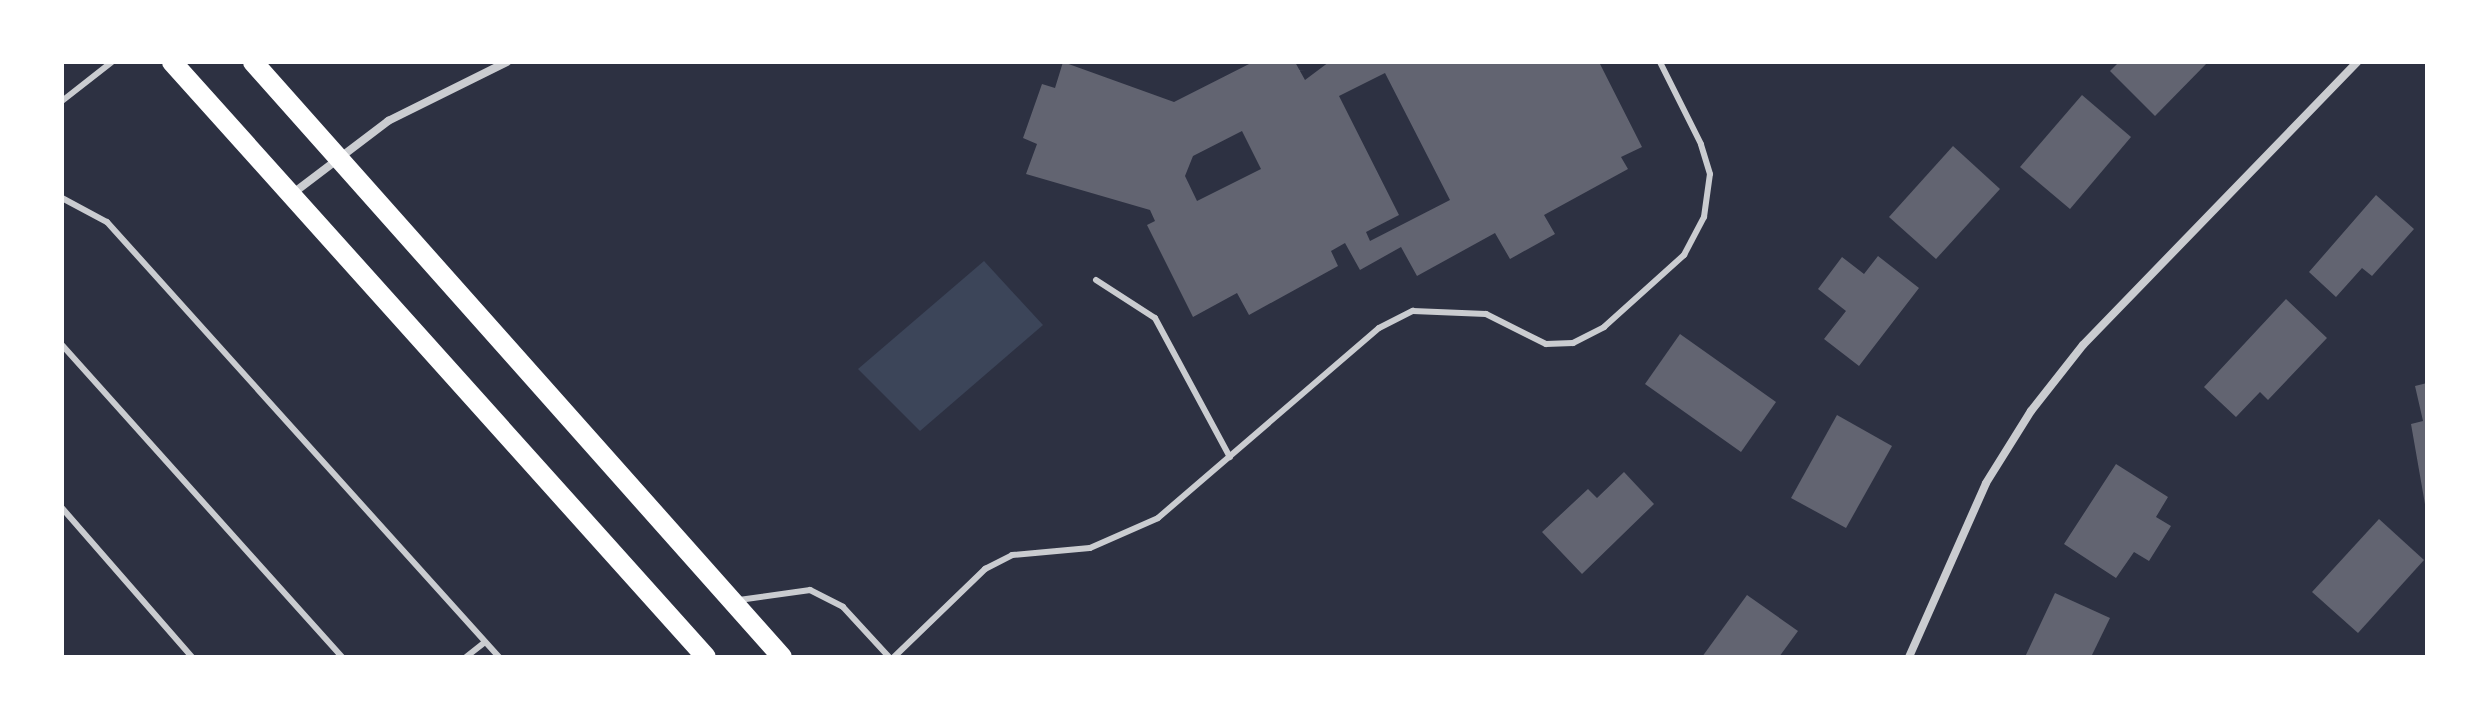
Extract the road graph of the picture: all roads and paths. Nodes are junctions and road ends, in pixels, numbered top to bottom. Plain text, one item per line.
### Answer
1 (112, 62) edge
2 (172, 62) edge
3 (253, 62) edge
4 (507, 62) edge
5 (1660, 62) edge
6 (2357, 62) edge
7 (62, 101) edge
8 (336, 155) junction
9 (292, 195) junction
10 (62, 198) edge
11 (1096, 280) dead end
12 (62, 345) edge
13 (1230, 457) junction
14 (62, 508) edge
15 (732, 600) junction
16 (485, 642) junction
17 (192, 657) edge
18 (342, 657) edge
19 (466, 657) edge
20 (499, 657) edge
21 (706, 657) edge
22 (782, 657) edge
23 (892, 657) edge
24 (1909, 657) edge

1 - 7 lane
2 - 9 main road
3 - 8 main road
4 - 8 street
5 - 13 lane
6 - 24 street
8 - 9 street
8 - 15 main road
9 - 21 main road
10 - 16 lane
11 - 13 lane
12 - 18 lane
13 - 23 lane
14 - 17 lane
15 - 22 main road
15 - 23 lane
16 - 19 lane
16 - 20 lane

